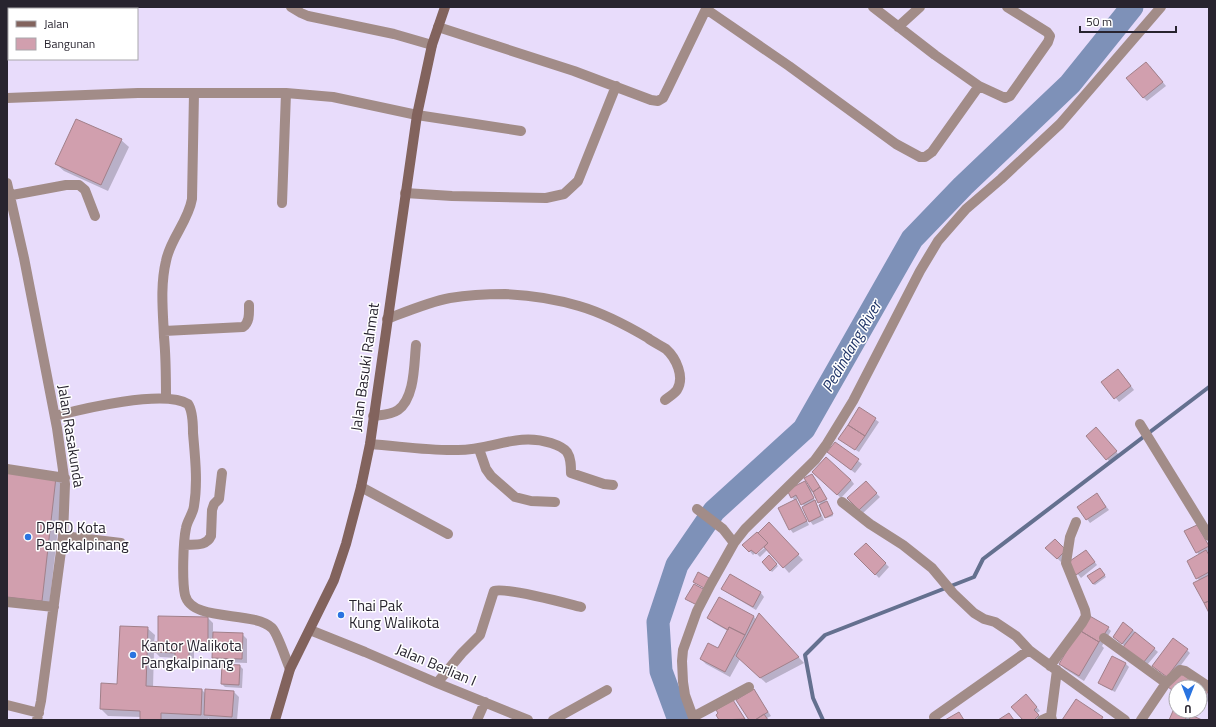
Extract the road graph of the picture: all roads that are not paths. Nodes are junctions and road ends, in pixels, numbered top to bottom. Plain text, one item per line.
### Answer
1 (291, 7) edge
2 (445, 7) edge
3 (873, 7) edge
4 (920, 7) edge
5 (1007, 7) edge
6 (1161, 7) edge
7 (707, 8) edge
8 (438, 27) junction
9 (898, 27) junction
10 (432, 45) junction
11 (616, 86) junction
12 (980, 86) junction
13 (194, 93) junction
14 (286, 93) junction
15 (7, 98) edge
16 (417, 115) junction
17 (521, 131) dead end
18 (7, 183) edge
19 (405, 193) junction
20 (8, 196) edge
21 (282, 203) dead end
22 (95, 216) dead end
23 (249, 305) dead end
24 (387, 319) junction
25 (164, 331) junction
26 (416, 345) dead end
27 (166, 398) junction
28 (665, 400) dead end
29 (55, 416) junction
30 (373, 416) junction
31 (1140, 424) dead end
32 (370, 444) junction
33 (479, 448) junction
34 (7, 469) edge
35 (222, 473) dead end
36 (65, 478) junction
37 (613, 485) dead end
38 (361, 487) junction
39 (555, 502) dead end
40 (842, 502) dead end
41 (697, 509) dead end
42 (1076, 522) dead end
43 (448, 534) dead end
44 (63, 536) junction
45 (1209, 536) edge
46 (121, 543) dead end
47 (734, 543) junction
48 (184, 545) junction
49 (7, 602) edge
50 (54, 607) junction
51 (581, 607) dead end
52 (310, 630) junction
53 (1104, 638) dead end
54 (1029, 650) junction
55 (1053, 668) junction
56 (290, 670) junction
57 (437, 683) junction
58 (1166, 683) junction
59 (749, 687) dead end
60 (1209, 687) edge
61 (607, 690) dead end
62 (485, 702) junction
63 (7, 705) edge
64 (38, 716) edge
65 (934, 717) dead end
66 (693, 718) edge
67 (1048, 719) edge
68 (275, 720) edge
69 (477, 720) edge
70 (528, 720) edge
71 (553, 720) edge
72 (1125, 720) edge
73 (1141, 720) edge

1 - 10 street
2 - 8 street, Jalan Basuki Rahmat
3 - 9 street
4 - 9 street
5 - 12 street
6 - 47 street
7 - 11 street
7 - 12 street
8 - 10 street, Jalan Basuki Rahmat
8 - 11 street
9 - 12 street
10 - 16 street, Jalan Basuki Rahmat
11 - 19 street
13 - 14 street
13 - 15 street
13 - 25 street
14 - 16 street
14 - 21 street
16 - 17 street
16 - 19 street, Jalan Basuki Rahmat
18 - 20 street, Jalan Rasakunda
19 - 24 street, Jalan Basuki Rahmat
20 - 22 street
20 - 29 street, Jalan Rasakunda
23 - 25 street
24 - 28 street
24 - 30 street, Jalan Basuki Rahmat
25 - 27 street
26 - 30 street
27 - 29 street
27 - 48 street
29 - 36 street, Jalan Rasakunda
30 - 32 street, Jalan Basuki Rahmat
31 - 45 street
32 - 33 street
32 - 38 street, Jalan Basuki Rahmat
33 - 37 street
33 - 39 street
34 - 36 street
35 - 48 street
36 - 44 street, Jalan Rasakunda
38 - 43 street
38 - 52 street, Jalan Basuki Rahmat
40 - 54 street
41 - 47 street
42 - 55 street
44 - 46 street
44 - 50 street, Jalan Rasakunda
47 - 66 street
48 - 56 street
49 - 50 street
50 - 64 street, Jalan Rasakunda
51 - 57 street
52 - 56 street, Jalan Basuki Rahmat
52 - 57 street, Jalan Berlian I
53 - 58 street
54 - 55 street
54 - 65 street
55 - 67 street
55 - 72 street
56 - 68 street, Jalan Basuki Rahmat
57 - 62 street, Jalan Berlian I
58 - 60 street
58 - 73 street
59 - 66 street
61 - 71 street
62 - 69 street
62 - 70 street, Jalan Berlian I
63 - 64 street

